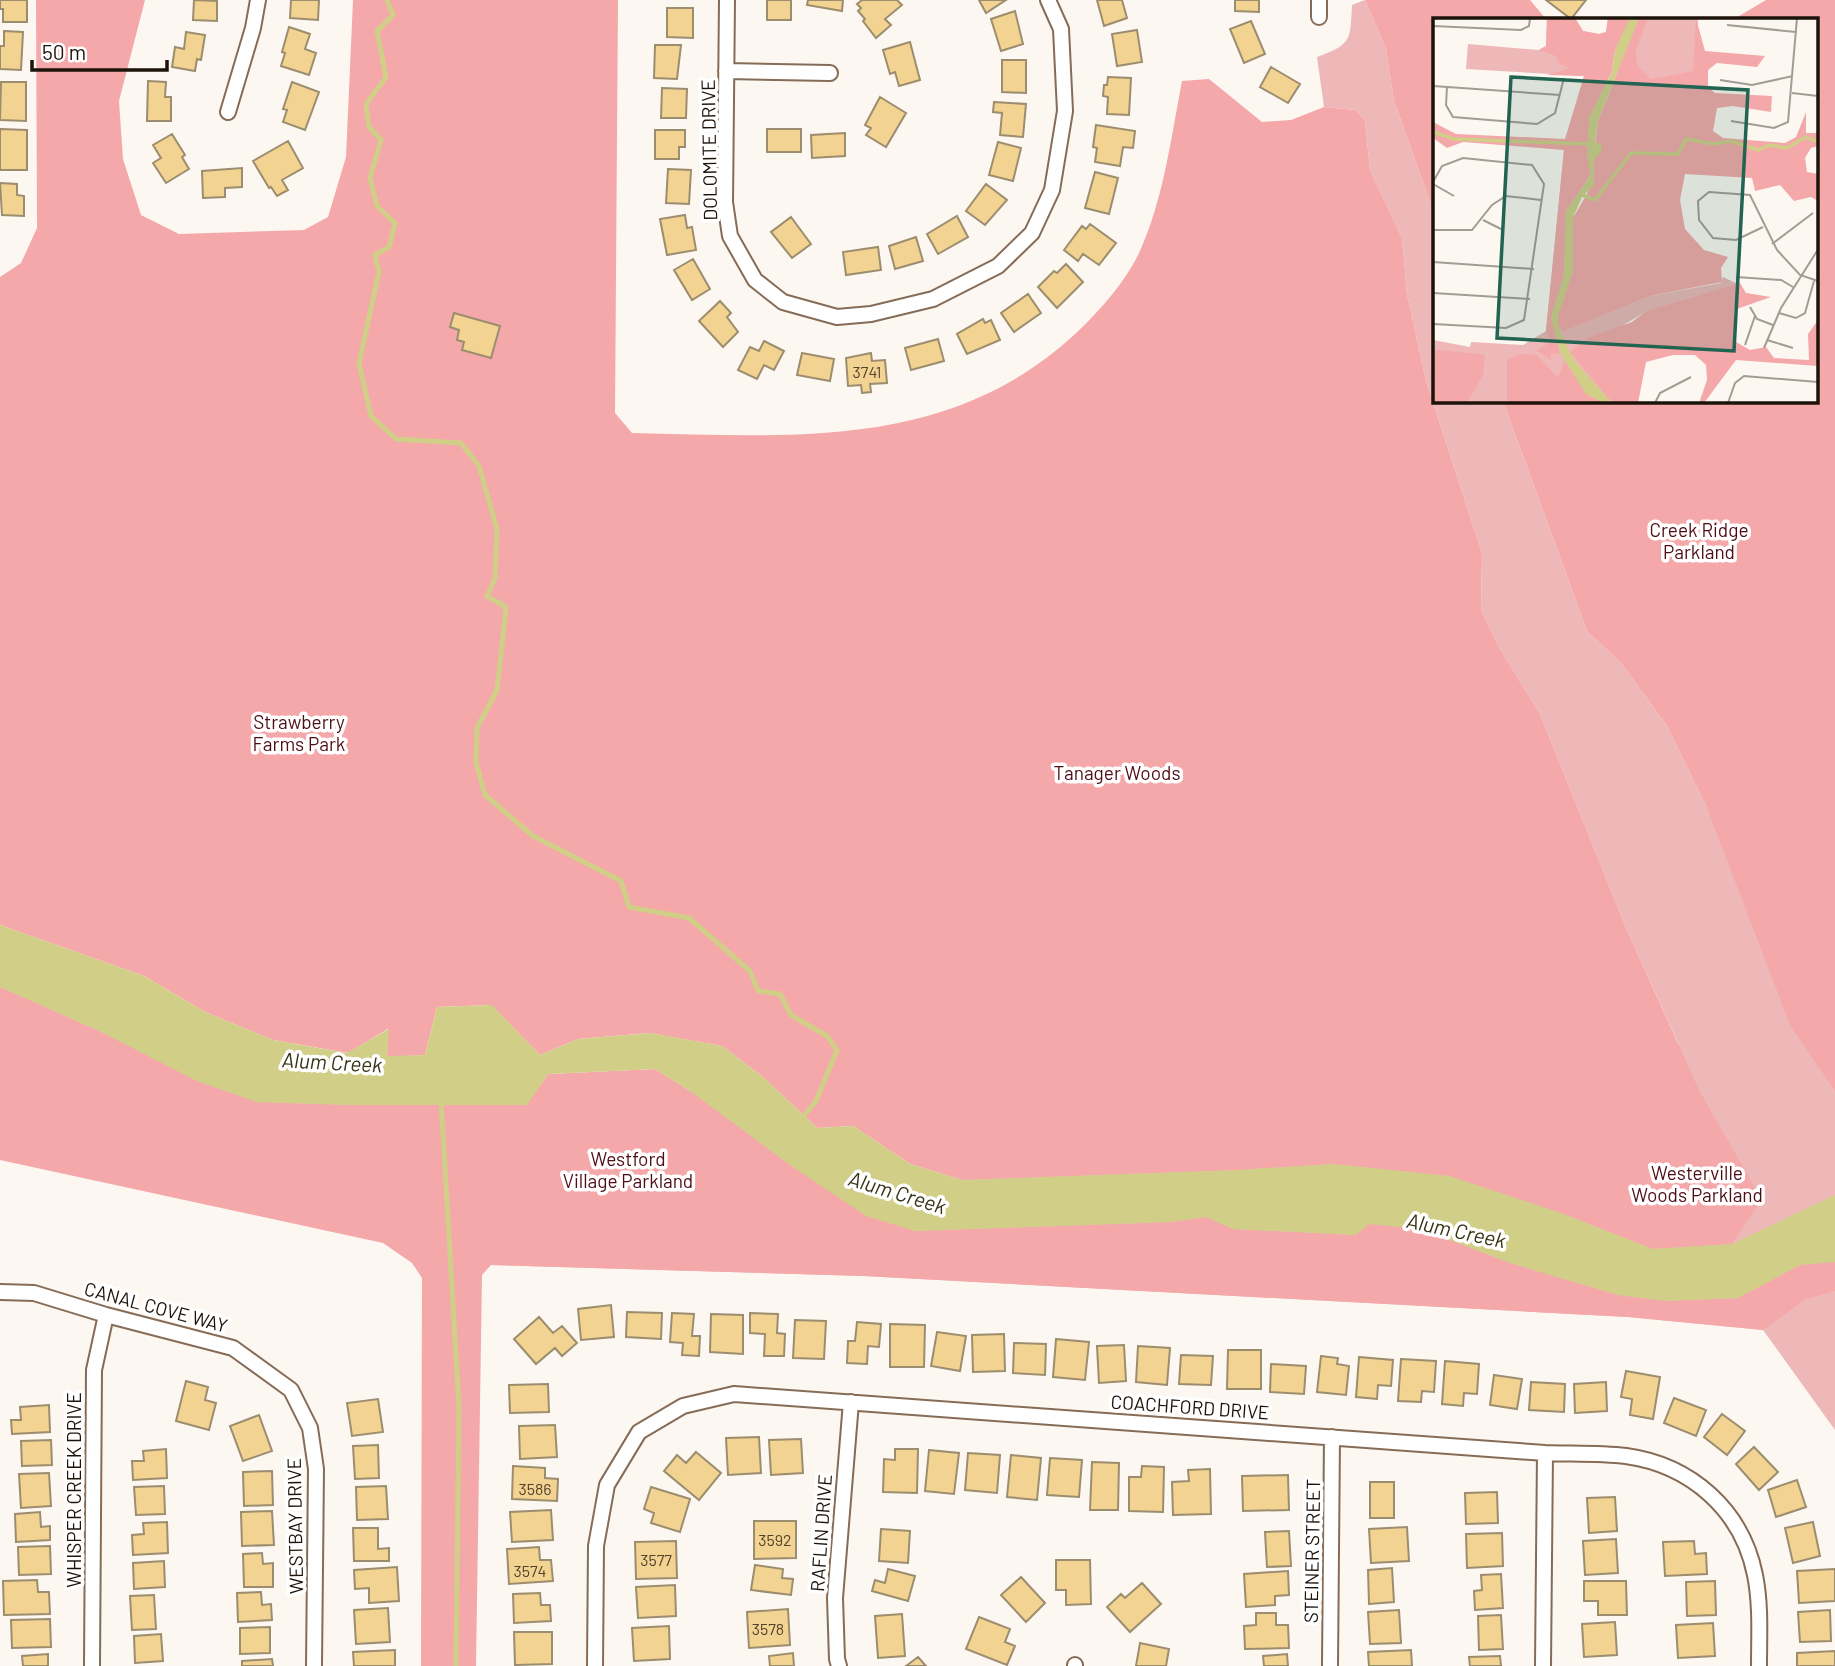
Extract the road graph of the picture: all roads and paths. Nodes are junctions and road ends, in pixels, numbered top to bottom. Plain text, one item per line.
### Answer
1 (258, 0) edge
2 (727, 0) edge
3 (1048, 0) edge
4 (1319, 0) edge
5 (1319, 18) dead end
6 (726, 71) junction
7 (830, 73) dead end
8 (228, 112) dead end
9 (0, 1292) edge
10 (106, 1315) junction
11 (291, 1390) joint
12 (851, 1402) junction
13 (1332, 1437) junction
14 (1545, 1453) junction
15 (92, 1666) edge
16 (314, 1666) edge
17 (595, 1666) edge
18 (839, 1666) edge
19 (1330, 1666) edge
20 (1543, 1666) edge
21 (1759, 1666) edge

1 - 8 street
2 - 6 street, DOLOMITE DRIVE
3 - 6 street, DOLOMITE DRIVE
4 - 5 street
6 - 7 street
9 - 10 street, CANAL COVE WAY
10 - 11 street, CANAL COVE WAY
10 - 15 street, WHISPER CREEK DRIVE
11 - 16 street, WESTBAY DRIVE
12 - 13 street, COACHFORD DRIVE
12 - 17 street, COACHFORD DRIVE
12 - 18 street, RAFLIN DRIVE
13 - 14 street, COACHFORD DRIVE
13 - 19 street, STEINER STREET
14 - 20 street
14 - 21 street, COACHFORD DRIVE

